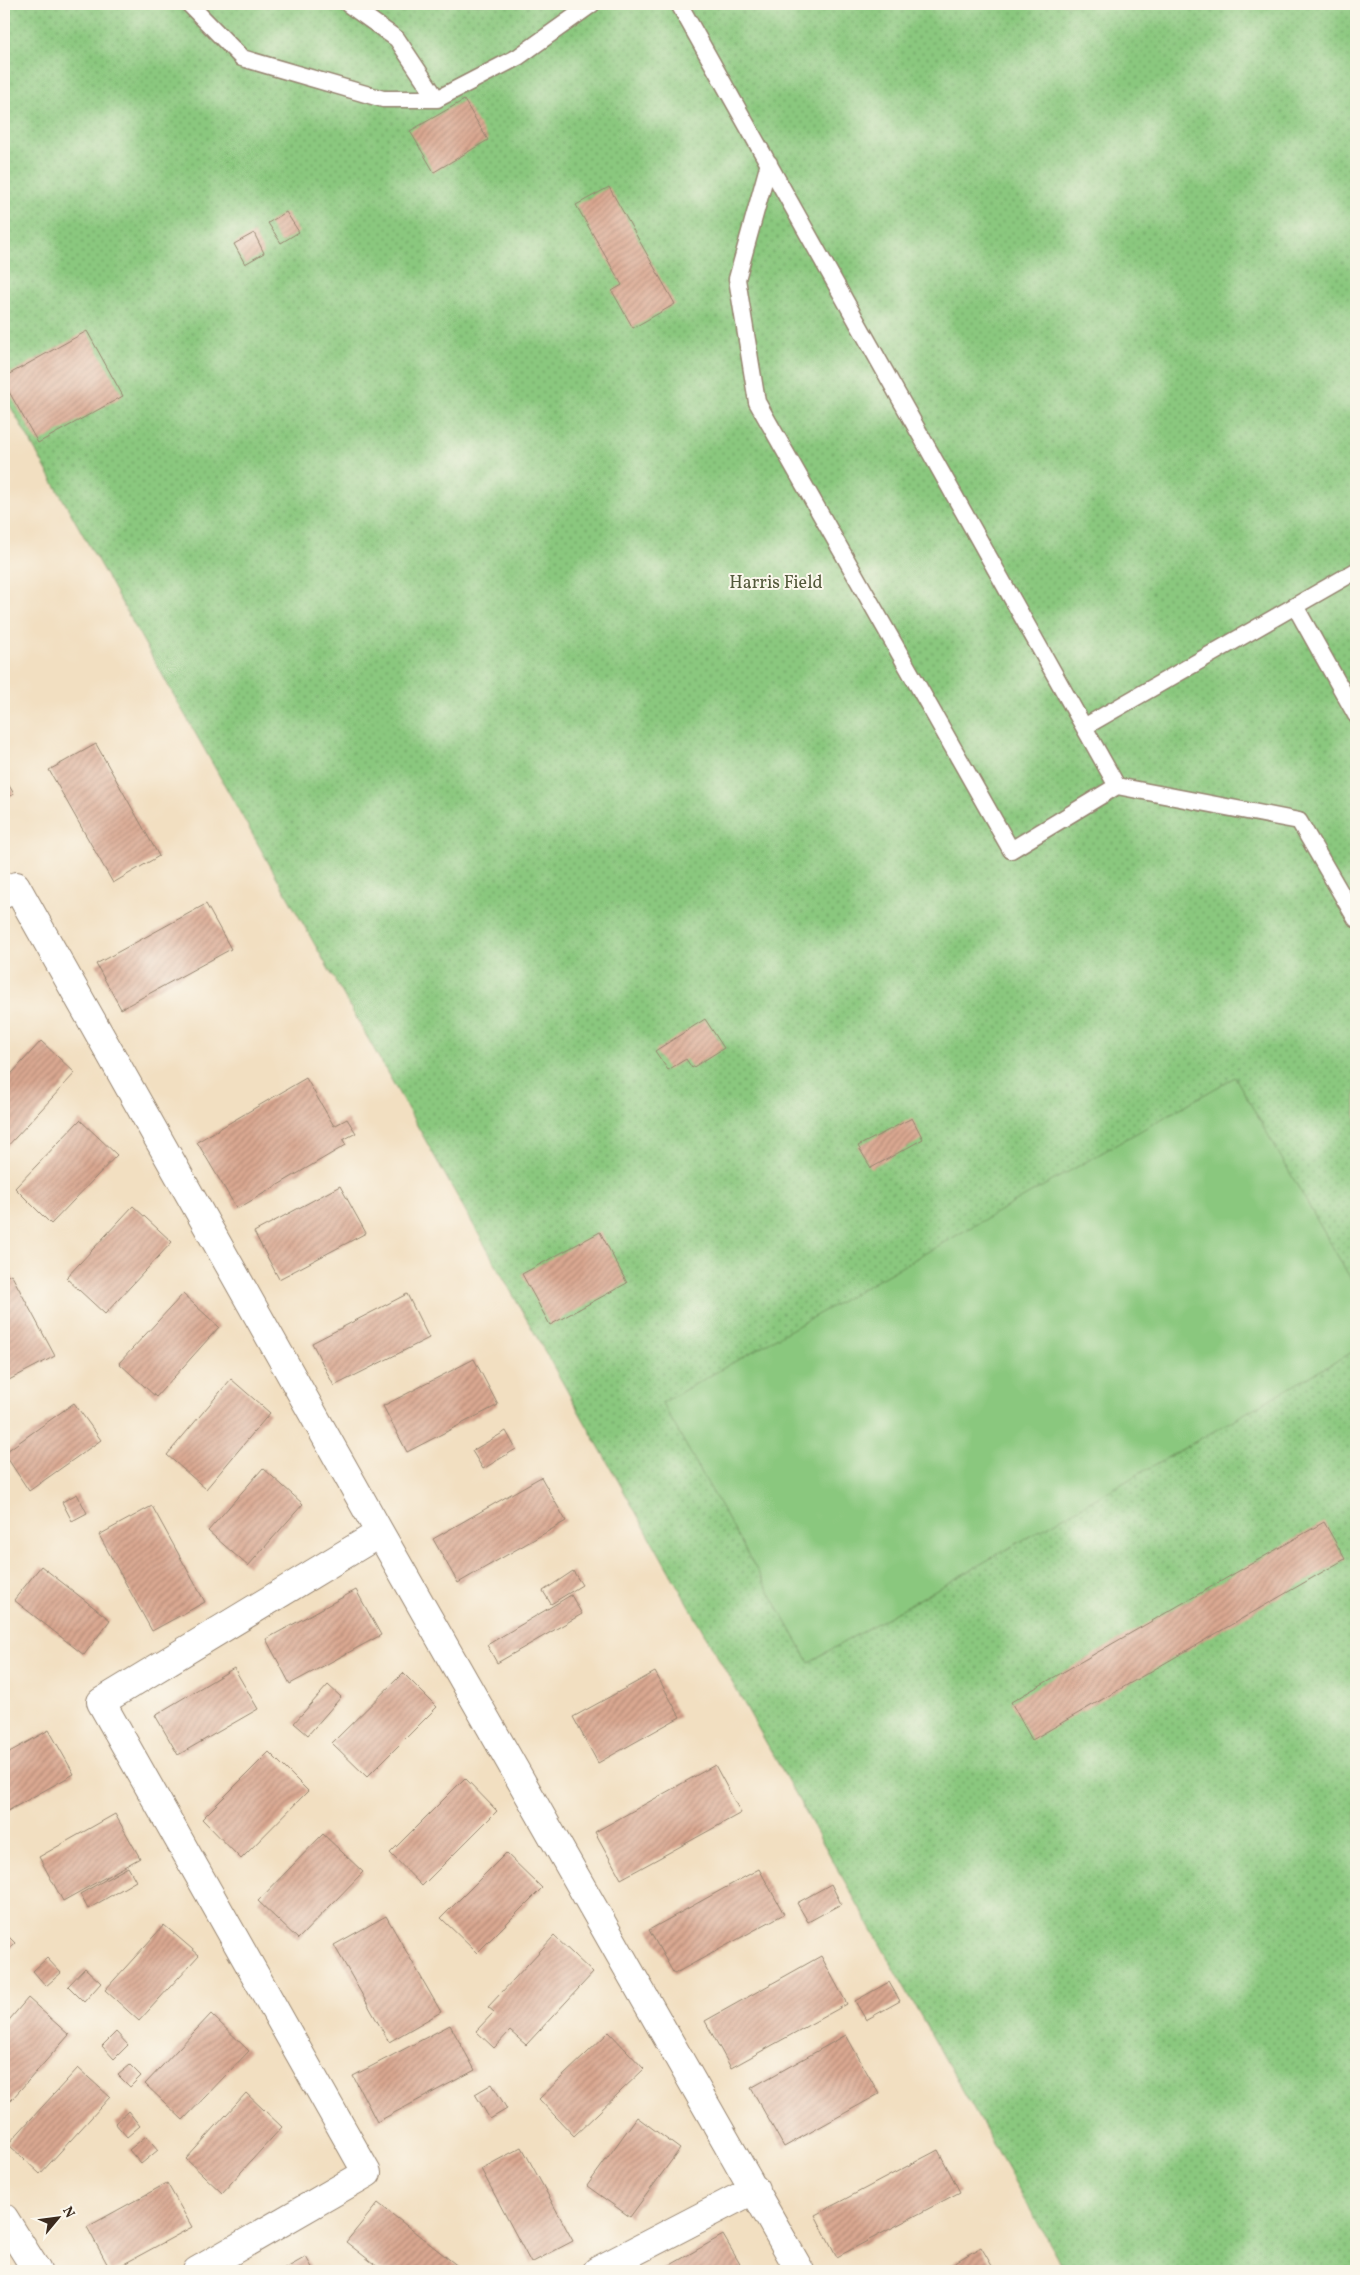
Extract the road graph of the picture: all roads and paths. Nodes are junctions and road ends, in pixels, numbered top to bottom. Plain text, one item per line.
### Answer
1 (189, 4) edge
2 (348, 4) edge
3 (592, 4) edge
4 (679, 4) edge
5 (438, 99) junction
6 (769, 163) junction
7 (1356, 571) edge
8 (1295, 606) junction
9 (1356, 715) edge
10 (1084, 727) junction
11 (1117, 786) junction
12 (4, 894) edge
13 (1356, 919) edge
14 (380, 1533) junction
15 (755, 2189) junction
16 (4, 2218) edge
17 (37, 2271) edge
18 (197, 2271) edge
19 (597, 2271) edge
20 (800, 2271) edge

1 - 5 lane
2 - 5 lane
3 - 5 lane
4 - 6 lane
6 - 10 lane
6 - 11 lane
7 - 8 lane
8 - 9 lane
8 - 10 lane
10 - 11 lane
11 - 13 lane
12 - 14 street
14 - 15 street
14 - 18 street
15 - 19 street
15 - 20 street
16 - 17 street

